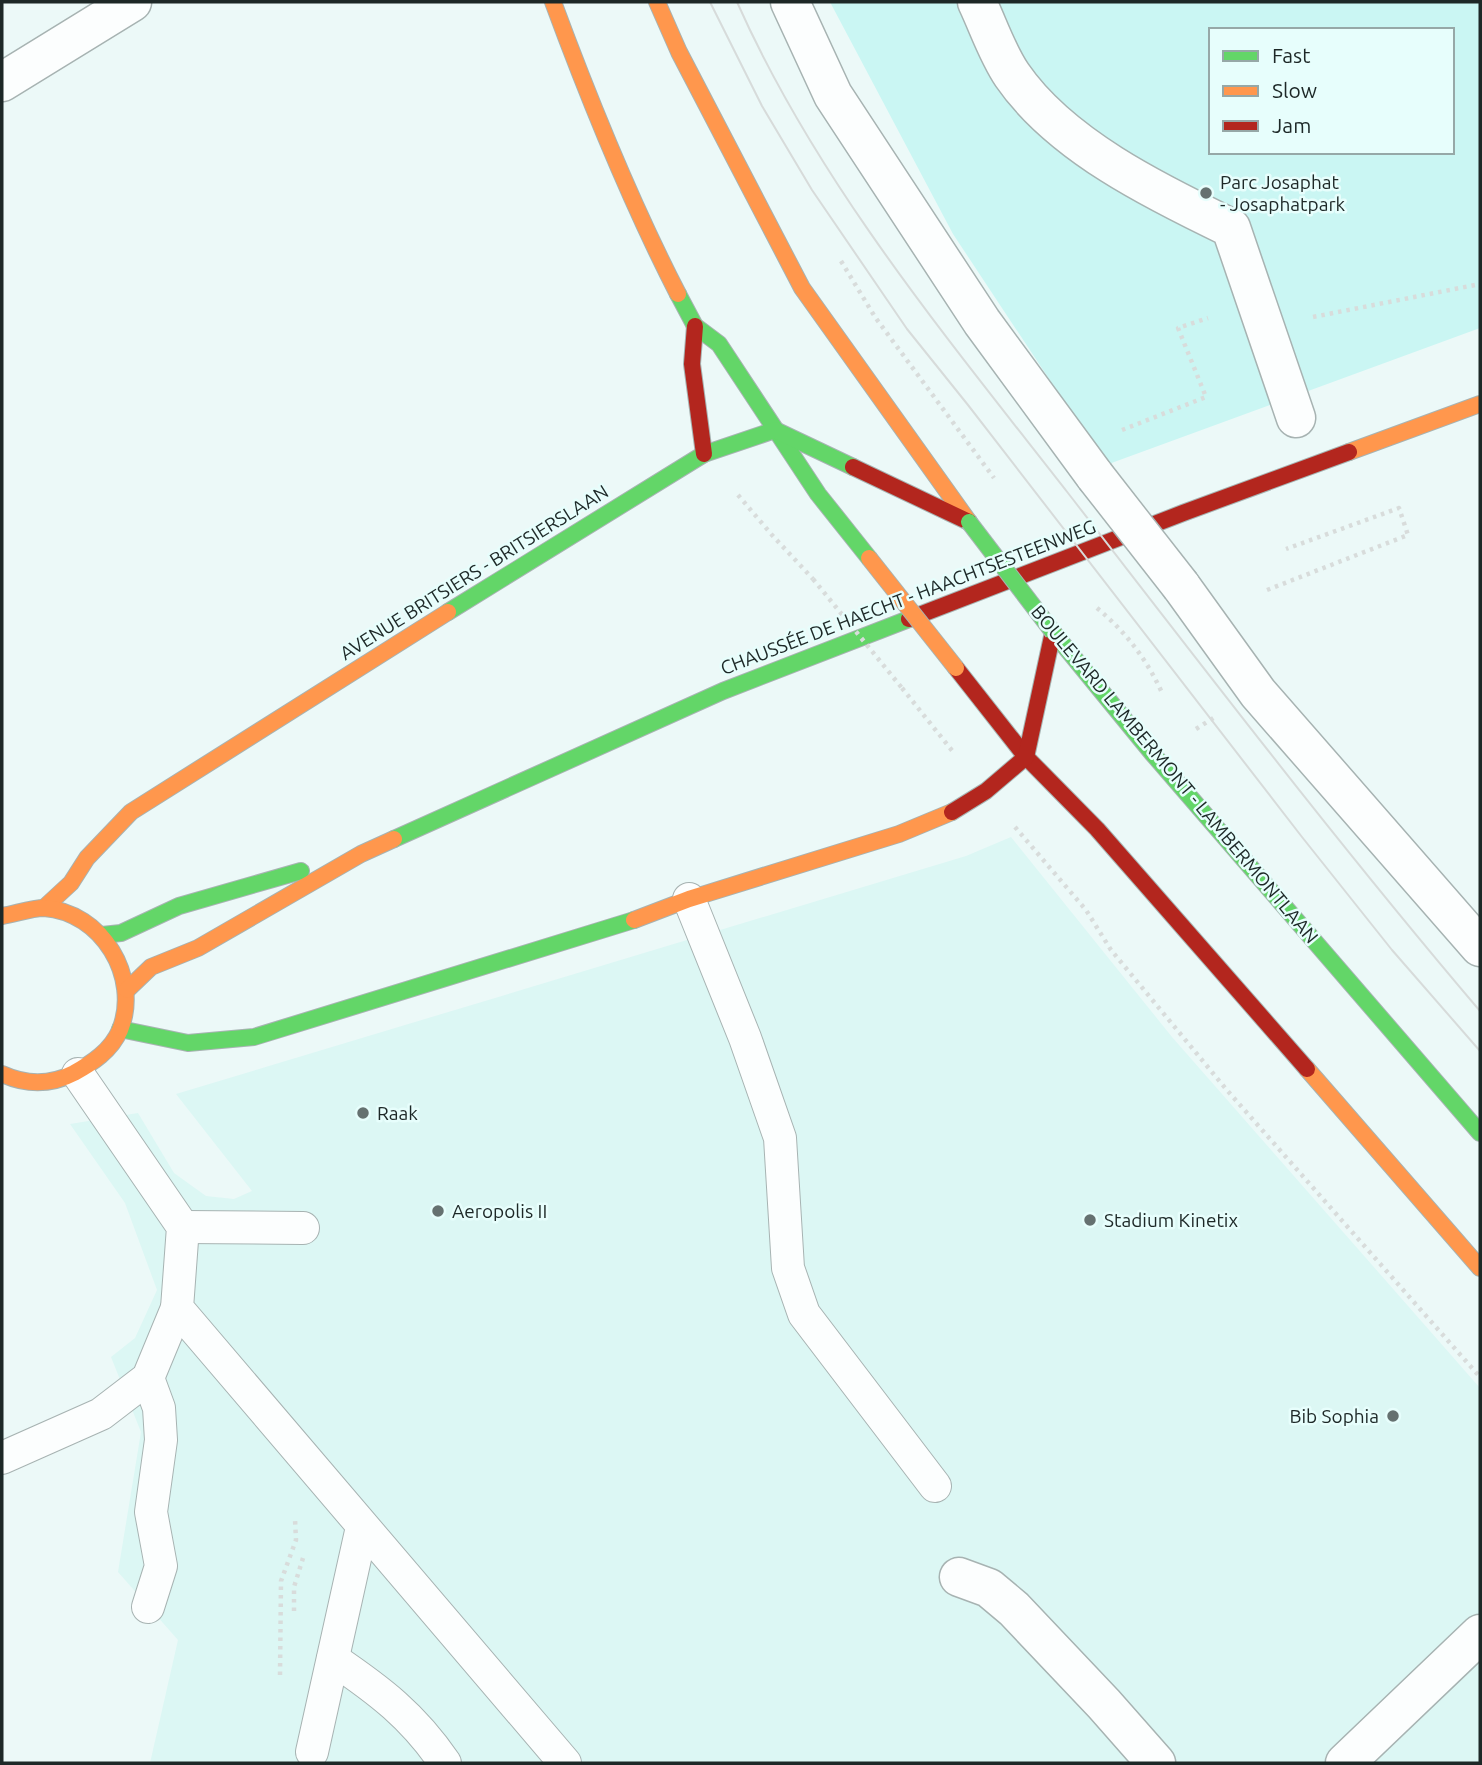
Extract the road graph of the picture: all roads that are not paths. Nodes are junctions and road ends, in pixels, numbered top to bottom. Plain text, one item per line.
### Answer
1 (132, 2) edge
2 (553, 2) edge
3 (657, 2) edge
4 (790, 2) edge
5 (977, 2) edge
6 (2, 82) edge
7 (695, 326) junction
8 (1480, 404) edge
9 (1296, 418) dead end
10 (775, 430) junction
11 (704, 454) junction
12 (969, 522) junction
13 (1054, 632) junction
14 (1026, 757) junction
15 (360, 854) junction
16 (689, 898) junction
17 (45, 907) junction
18 (2, 916) edge
19 (103, 935) junction
20 (1480, 947) edge
21 (127, 990) junction
22 (120, 1029) junction
23 (2, 1074) edge
24 (78, 1074) junction
25 (1480, 1133) edge
26 (183, 1227) junction
27 (303, 1228) dead end
28 (1480, 1269) edge
29 (177, 1308) junction
30 (148, 1378) junction
31 (2, 1458) edge
32 (934, 1486) dead end
33 (362, 1527) junction
34 (959, 1577) dead end
35 (148, 1607) dead end
36 (1480, 1634) edge
37 (333, 1659) junction
38 (312, 1752) dead end
39 (444, 1763) edge
40 (565, 1763) edge
41 (1156, 1763) edge
42 (1345, 1763) edge

1 - 6 street
2 - 7 street
3 - 12 street, BOULEVARD LAMBERMONT - LAMBERMONTLAAN
4 - 20 street, bridge
5 - 9 street
7 - 10 street
7 - 11 street
8 - 15 street, CHAUSSÉE DE HAECHT - HAACHTSESTEENWEG
10 - 11 street, AVENUE BRITSIERS - BRITSIERSLAAN
10 - 12 street
10 - 14 street, bridge
11 - 17 street, AVENUE BRITSIERS - BRITSIERSLAAN
12 - 13 street, BOULEVARD LAMBERMONT - LAMBERMONTLAAN, bridge
13 - 14 street
13 - 25 street, BOULEVARD LAMBERMONT - LAMBERMONTLAAN
14 - 16 street
14 - 28 street
15 - 19 street, CHAUSSÉE DE HAECHT - HAACHTSESTEENWEG
15 - 21 street, CHAUSSÉE DE HAECHT - HAACHTSESTEENWEG
16 - 22 street
16 - 32 lane
17 - 18 street
17 - 19 street
19 - 21 street
21 - 22 street
22 - 24 street
23 - 24 street
24 - 26 lane
26 - 27 lane
26 - 29 lane
29 - 30 lane
29 - 33 lane
30 - 31 lane
30 - 35 lane
33 - 37 lane
33 - 40 lane
34 - 41 street
36 - 42 street
37 - 38 lane
37 - 39 lane

